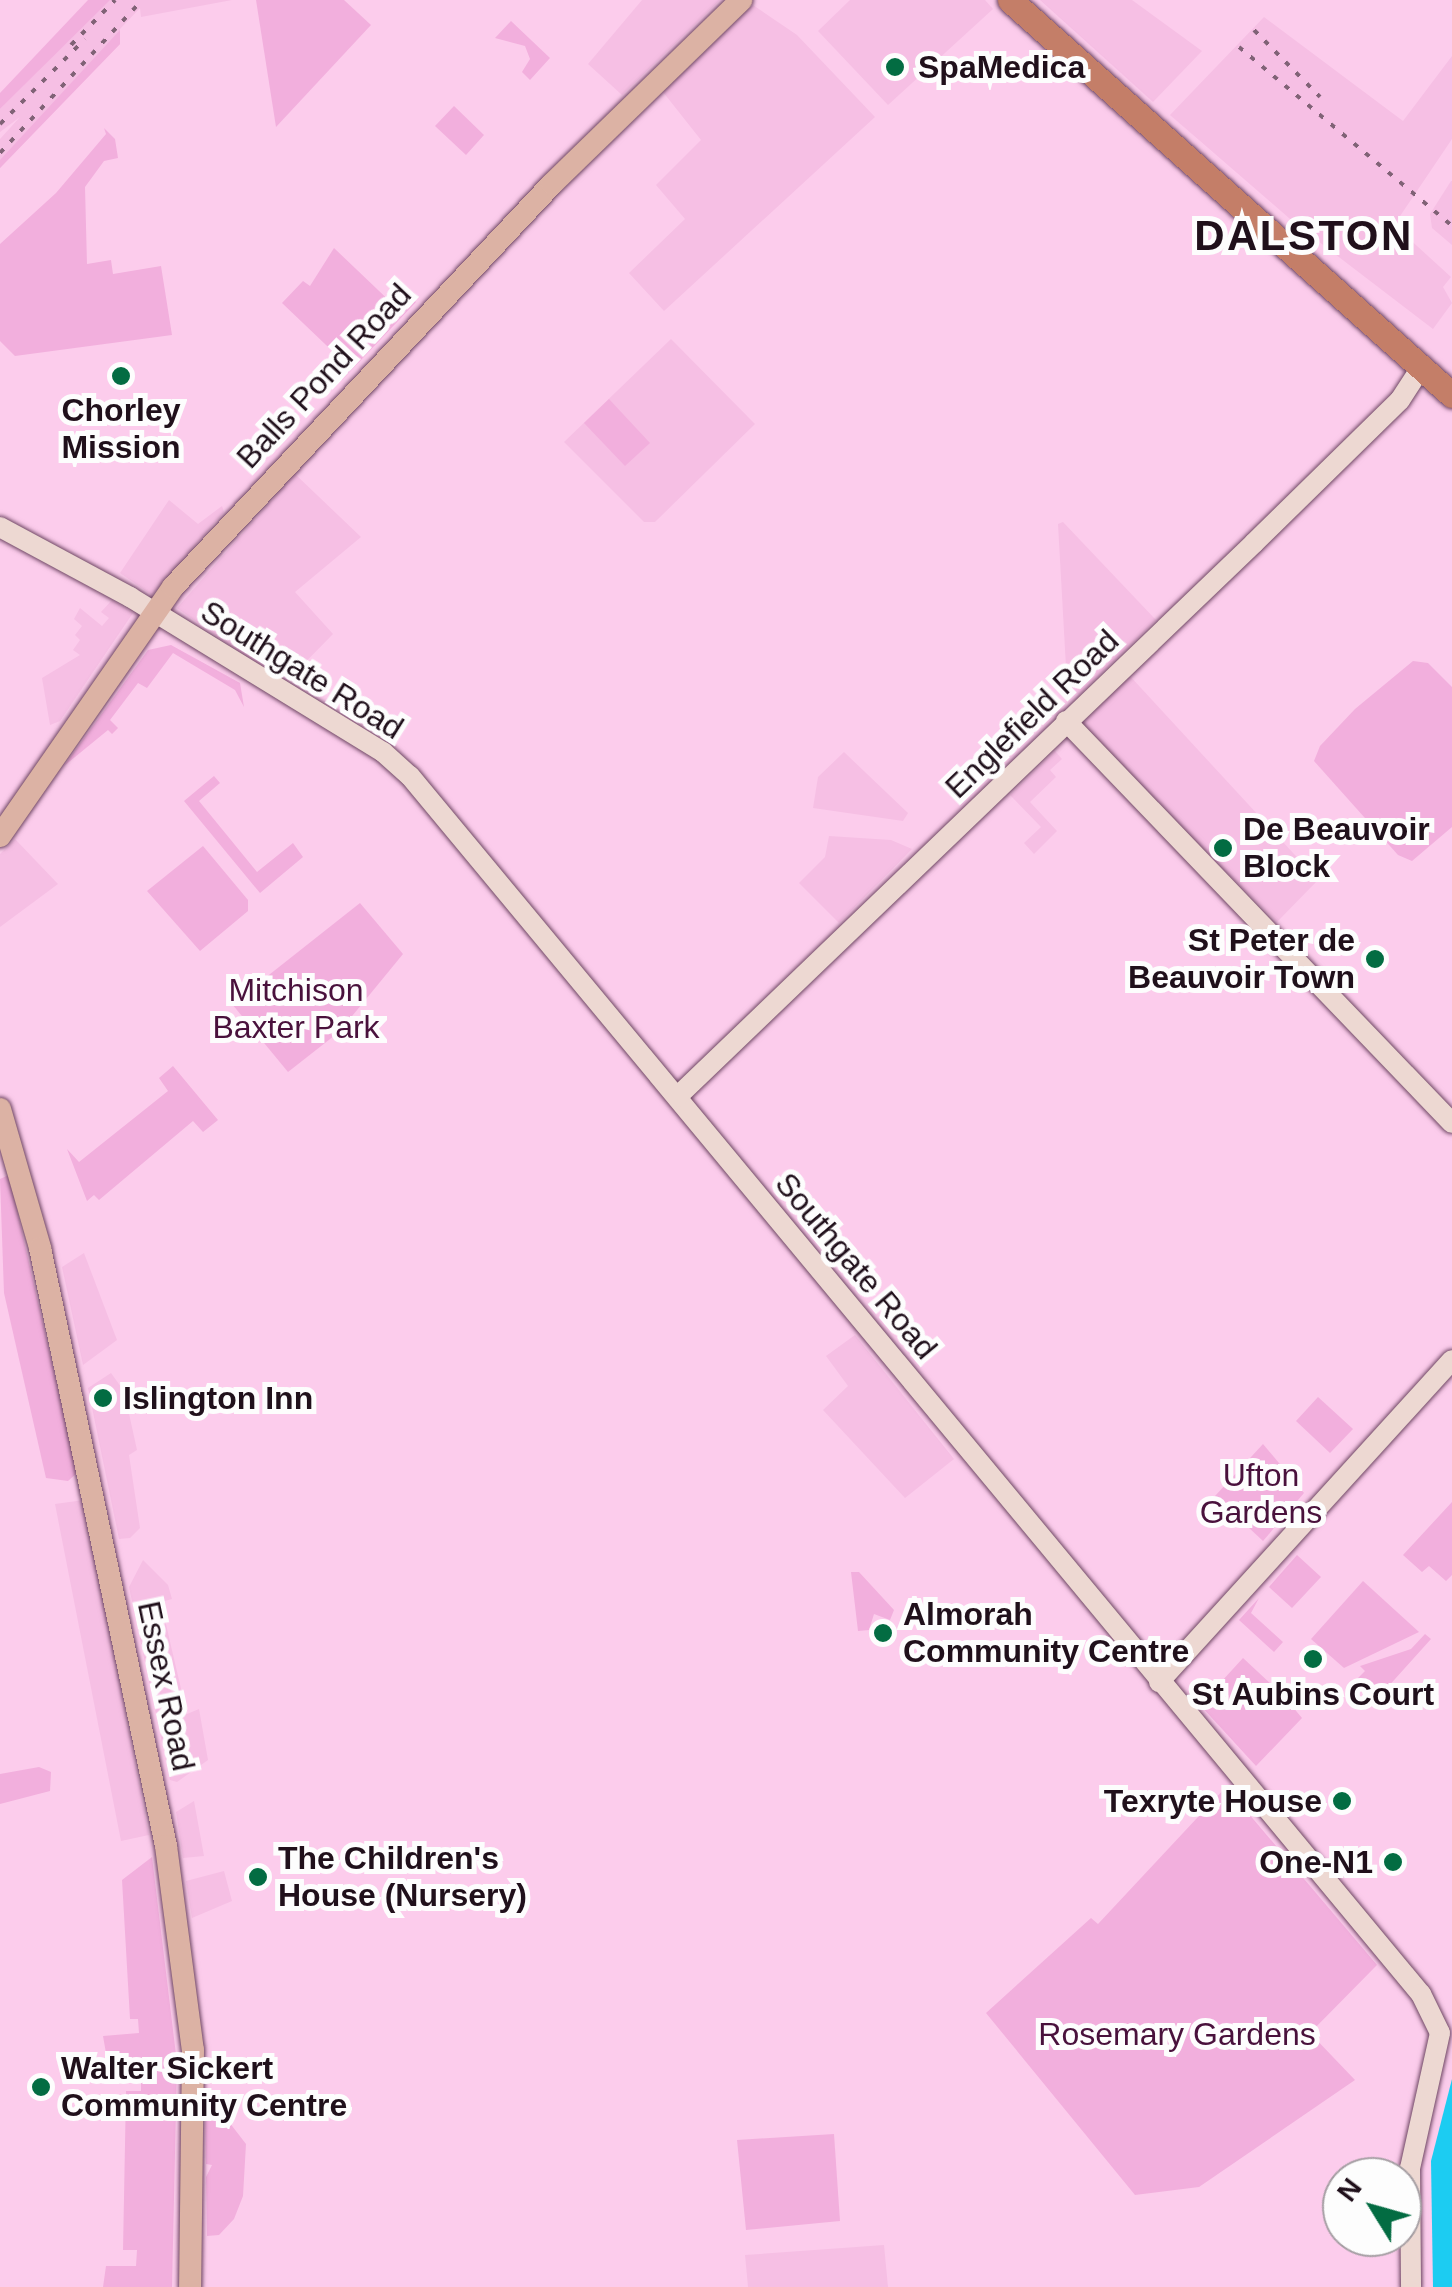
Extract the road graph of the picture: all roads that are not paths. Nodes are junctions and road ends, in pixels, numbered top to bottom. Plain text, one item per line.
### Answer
1 (741, 0) edge
2 (1010, 0) edge
3 (1422, 368) junction
4 (1452, 395) edge
5 (0, 527) edge
6 (155, 613) junction
7 (1066, 722) junction
8 (0, 836) edge
9 (676, 1097) junction
10 (0, 1109) edge
11 (1452, 1123) edge
12 (1452, 1360) edge
13 (1159, 1682) junction
14 (190, 2287) edge
15 (1411, 2287) edge

1 - 6 main road, Balls Pond Road
2 - 3 highway
3 - 4 highway
3 - 7 street, Englefield Road
5 - 6 street, Southgate Road
6 - 8 main road, Balls Pond Road
6 - 9 street, Southgate Road
7 - 9 street, Englefield Road
7 - 11 street
9 - 13 street, Southgate Road
10 - 14 main road, Essex Road
12 - 13 street
13 - 15 street, Southgate Road

